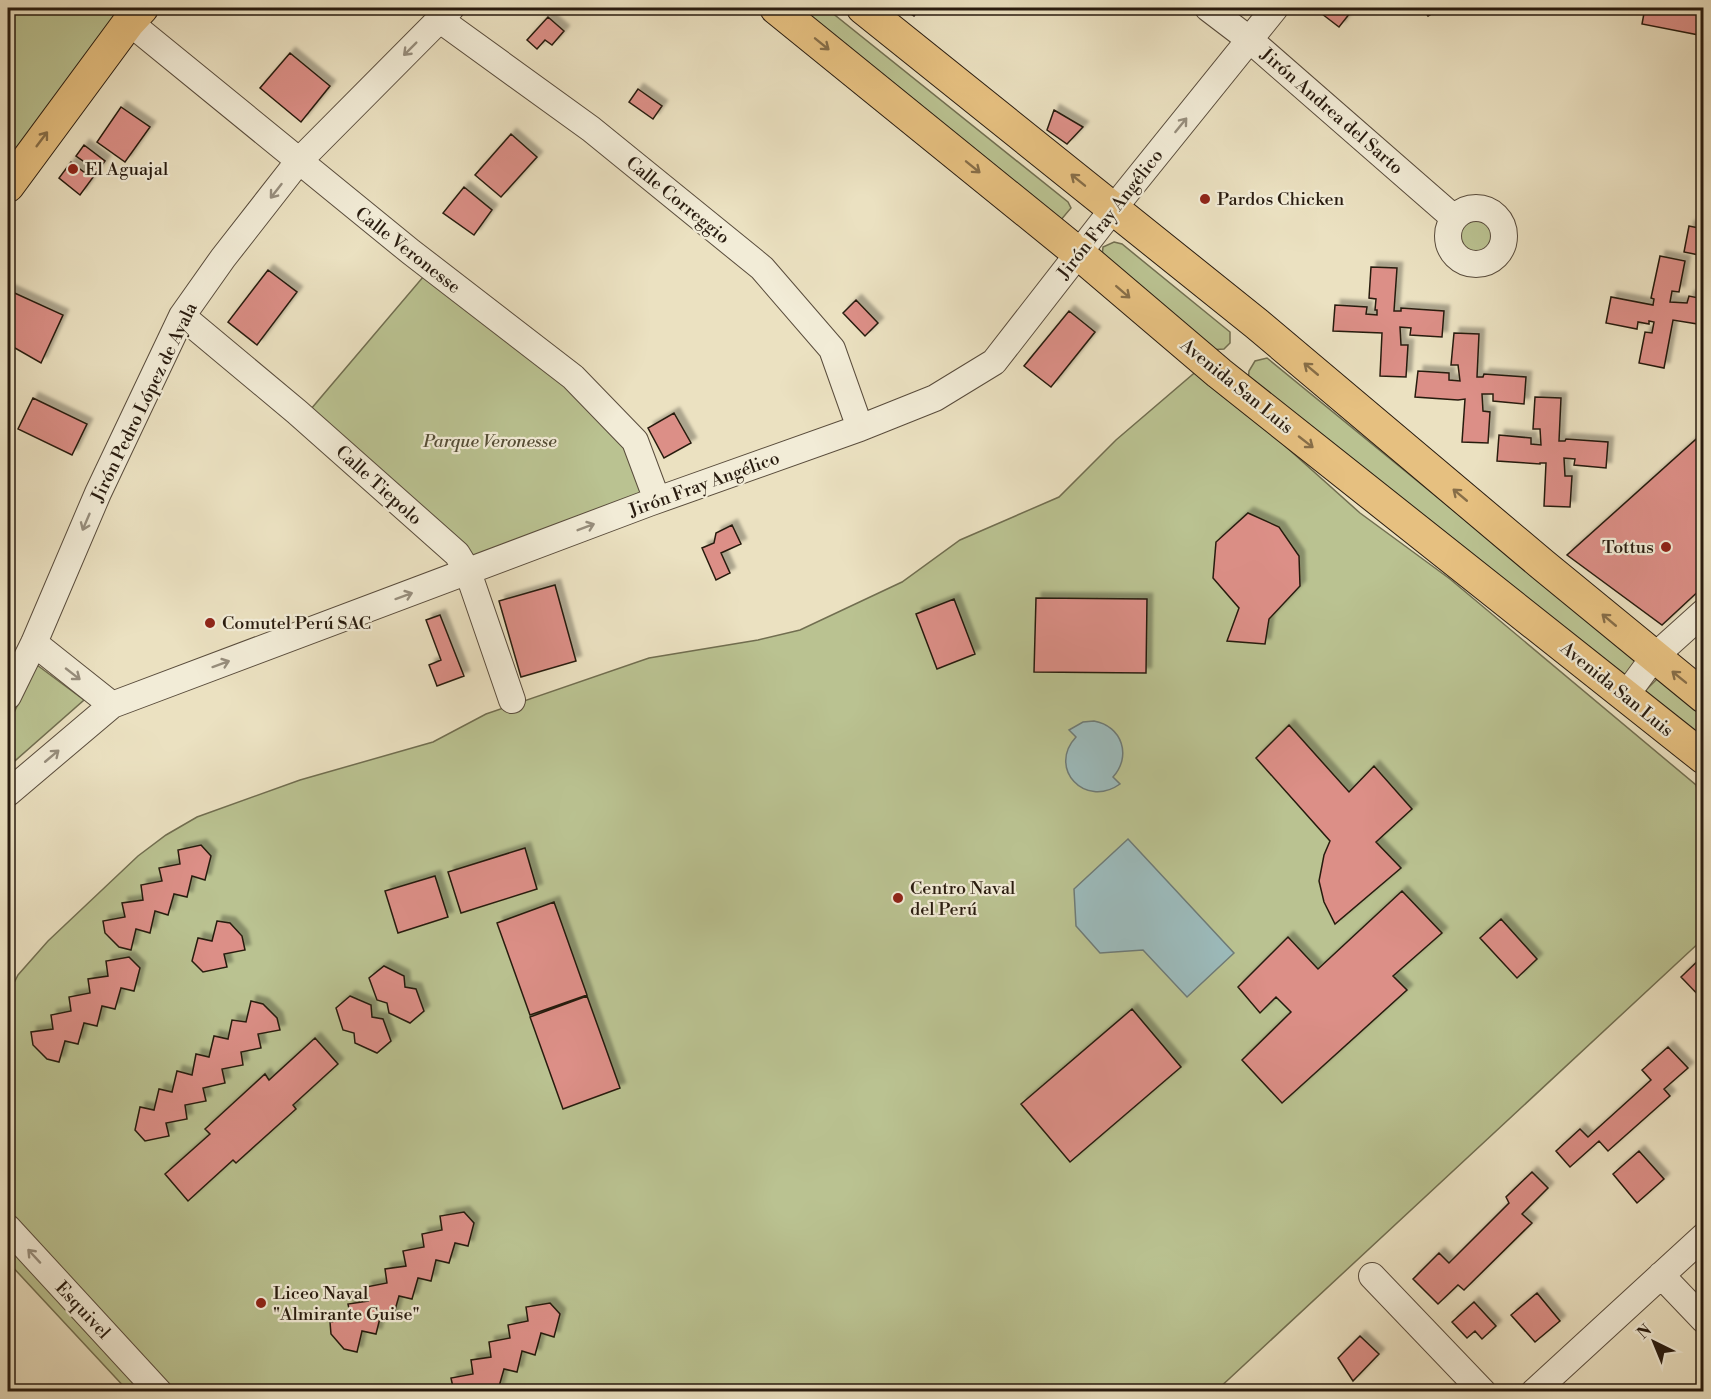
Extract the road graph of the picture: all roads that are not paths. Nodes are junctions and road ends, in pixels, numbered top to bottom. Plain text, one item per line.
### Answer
1 (776, 8) edge
2 (862, 8) edge
3 (1208, 8) edge
4 (1275, 8) edge
5 (445, 13) edge
6 (136, 15) edge
7 (1250, 40) junction
8 (298, 162) junction
9 (8, 186) edge
10 (1113, 209) junction
11 (1454, 218) dead end
12 (1078, 253) junction
13 (182, 316) junction
14 (860, 428) junction
15 (657, 500) junction
16 (468, 572) junction
17 (1704, 612) edge
18 (34, 644) junction
19 (1654, 657) junction
20 (1626, 695) junction
21 (8, 696) edge
22 (1704, 697) edge
23 (512, 700) dead end
24 (112, 705) junction
25 (1704, 758) edge
26 (8, 793) edge
27 (8, 1228) edge
28 (1704, 1236) edge
29 (1661, 1275) junction
30 (1372, 1276) dead end
31 (1704, 1320) edge
32 (159, 1392) edge
33 (1483, 1392) edge
34 (1534, 1392) edge

1 -> 12 main road, Avenida San Luis
10 -> 2 main road
3 - 7 street, Jirón Andrea del Sarto
4 - 7 street, Jirón Fray Angélico
5 -> 8 street, Jirón Pedro López de Ayala
5 - 14 street, Calle Correggio
6 - 8 street, Calle Veronesse
9 -> 6 main road
10 -> 7 street, Jirón Fray Angélico
7 - 11 street, Jirón Andrea del Sarto
8 -> 13 street, Jirón Pedro López de Ayala
8 - 15 street, Calle Veronesse
10 - 12 street, Jirón Fray Angélico
19 -> 10 main road
12 - 14 street, Jirón Fray Angélico
12 -> 20 main road, Avenida San Luis
13 - 16 street, Calle Tiepolo
13 -> 18 street, Jirón Pedro López de Ayala
14 - 15 street, Jirón Fray Angélico
16 -> 15 street, Jirón Fray Angélico
16 - 23 street, Calle Tiepolo
24 -> 16 street, Jirón Fray Angélico
17 - 19 street
18 - 21 street, Jirón Pedro López de Ayala
18 -> 24 street
19 - 20 street
22 -> 19 main road
20 - 25 main road, Avenida San Luis
26 -> 24 street, Jirón Fray Angélico
32 -> 27 street, Esquivel
28 - 29 street
29 - 31 street
29 - 34 street
30 - 33 street

